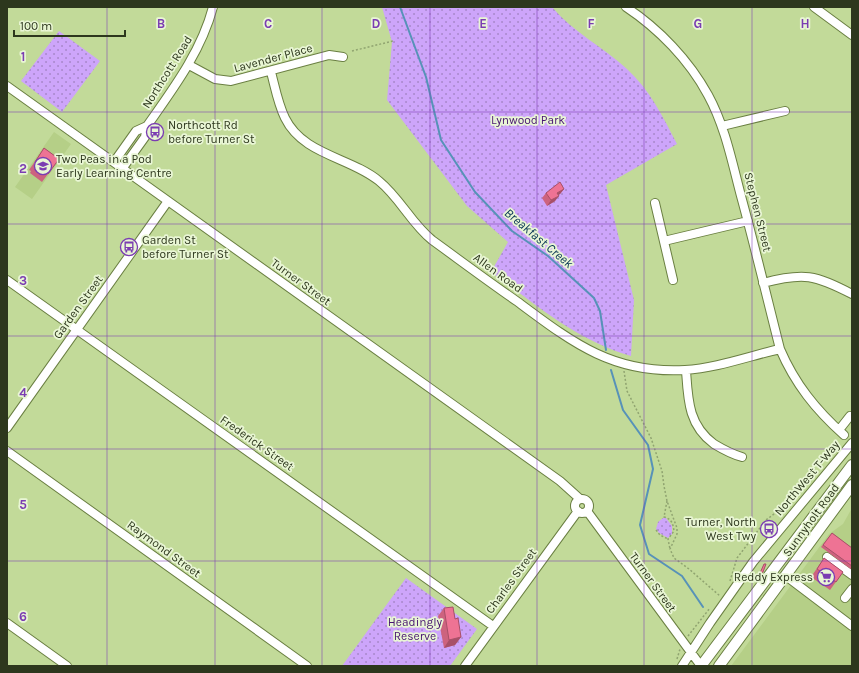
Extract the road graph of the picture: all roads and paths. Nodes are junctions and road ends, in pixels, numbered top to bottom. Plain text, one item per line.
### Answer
1 (213, 7) edge
2 (626, 7) edge
3 (814, 7) edge
4 (852, 35) edge
5 (393, 40) dead end
6 (352, 51) dead end
7 (343, 57) dead end
8 (189, 65) junction
9 (271, 72) junction
10 (7, 86) edge
11 (785, 110) dead end
12 (147, 126) junction
13 (722, 126) junction
14 (114, 162) junction
15 (122, 169) junction
16 (168, 201) junction
17 (655, 203) dead end
18 (748, 221) junction
19 (664, 241) junction
20 (7, 280) edge
21 (673, 280) dead end
22 (763, 283) junction
23 (852, 294) edge
24 (77, 330) junction
25 (780, 349) junction
26 (686, 370) junction
27 (624, 371) dead end
28 (850, 416) dead end
29 (7, 428) edge
30 (852, 443) edge
31 (7, 451) edge
32 (742, 457) dead end
33 (852, 465) edge
34 (852, 485) edge
35 (580, 499) junction
36 (667, 501) junction
37 (578, 511) junction
38 (587, 511) junction
39 (656, 530) dead end
40 (668, 539) junction
41 (670, 549) junction
42 (827, 557) dead end
43 (852, 575) edge
44 (786, 576) junction
45 (852, 589) edge
46 (720, 596) dead end
47 (845, 598) dead end
48 (7, 623) edge
49 (493, 626) junction
50 (852, 626) edge
51 (691, 652) junction
52 (67, 666) edge
53 (307, 666) edge
54 (465, 666) edge
55 (682, 666) edge
56 (701, 666) edge
57 (719, 666) edge

1 - 8 street, Northcott Road
2 - 13 street, Stephen Street
3 - 4 street
5 - 6 path
7 - 9 street, Lavender Place
8 - 9 street, Lavender Place
8 - 12 street, Northcott Road
9 - 26 street, Allen Road
10 - 14 street, Turner Street
11 - 13 street
12 - 14 street, Northcott Road
12 - 15 street, Northcott Road
13 - 18 street, Stephen Street
14 - 15 street, Turner Street
15 - 16 street, Turner Street
16 - 24 street, Garden Street
16 - 35 street, Turner Street
17 - 19 street
18 - 19 street
18 - 22 street, Stephen Street
19 - 21 street
20 - 24 street, Frederick Street
22 - 23 street
22 - 25 street, Stephen Street
24 - 29 street, Garden Street
24 - 49 street, Frederick Street
25 - 26 street, Allen Road
25 - 28 street, Stephen Street
26 - 32 street
27 - 36 path
30 - 51 street, NorthWest T-Way
31 - 53 street, Raymond Street
33 - 56 main road, Sunnyholt Road
34 - 44 main road, Sunnyholt Road
35 - 37 street
35 - 38 street
36 - 40 path
36 - 41 path
37 - 38 street
37 - 49 street, Charles Street
38 - 51 street, Turner Street
39 - 40 path
40 - 41 path
41 - 46 path
42 - 43 street
44 - 50 street
44 - 57 main road, Sunnyholt Road
45 - 47 street
48 - 52 street
49 - 54 street, Charles Street
51 - 55 street, NorthWest T-Way
51 - 56 street, Turner Street

